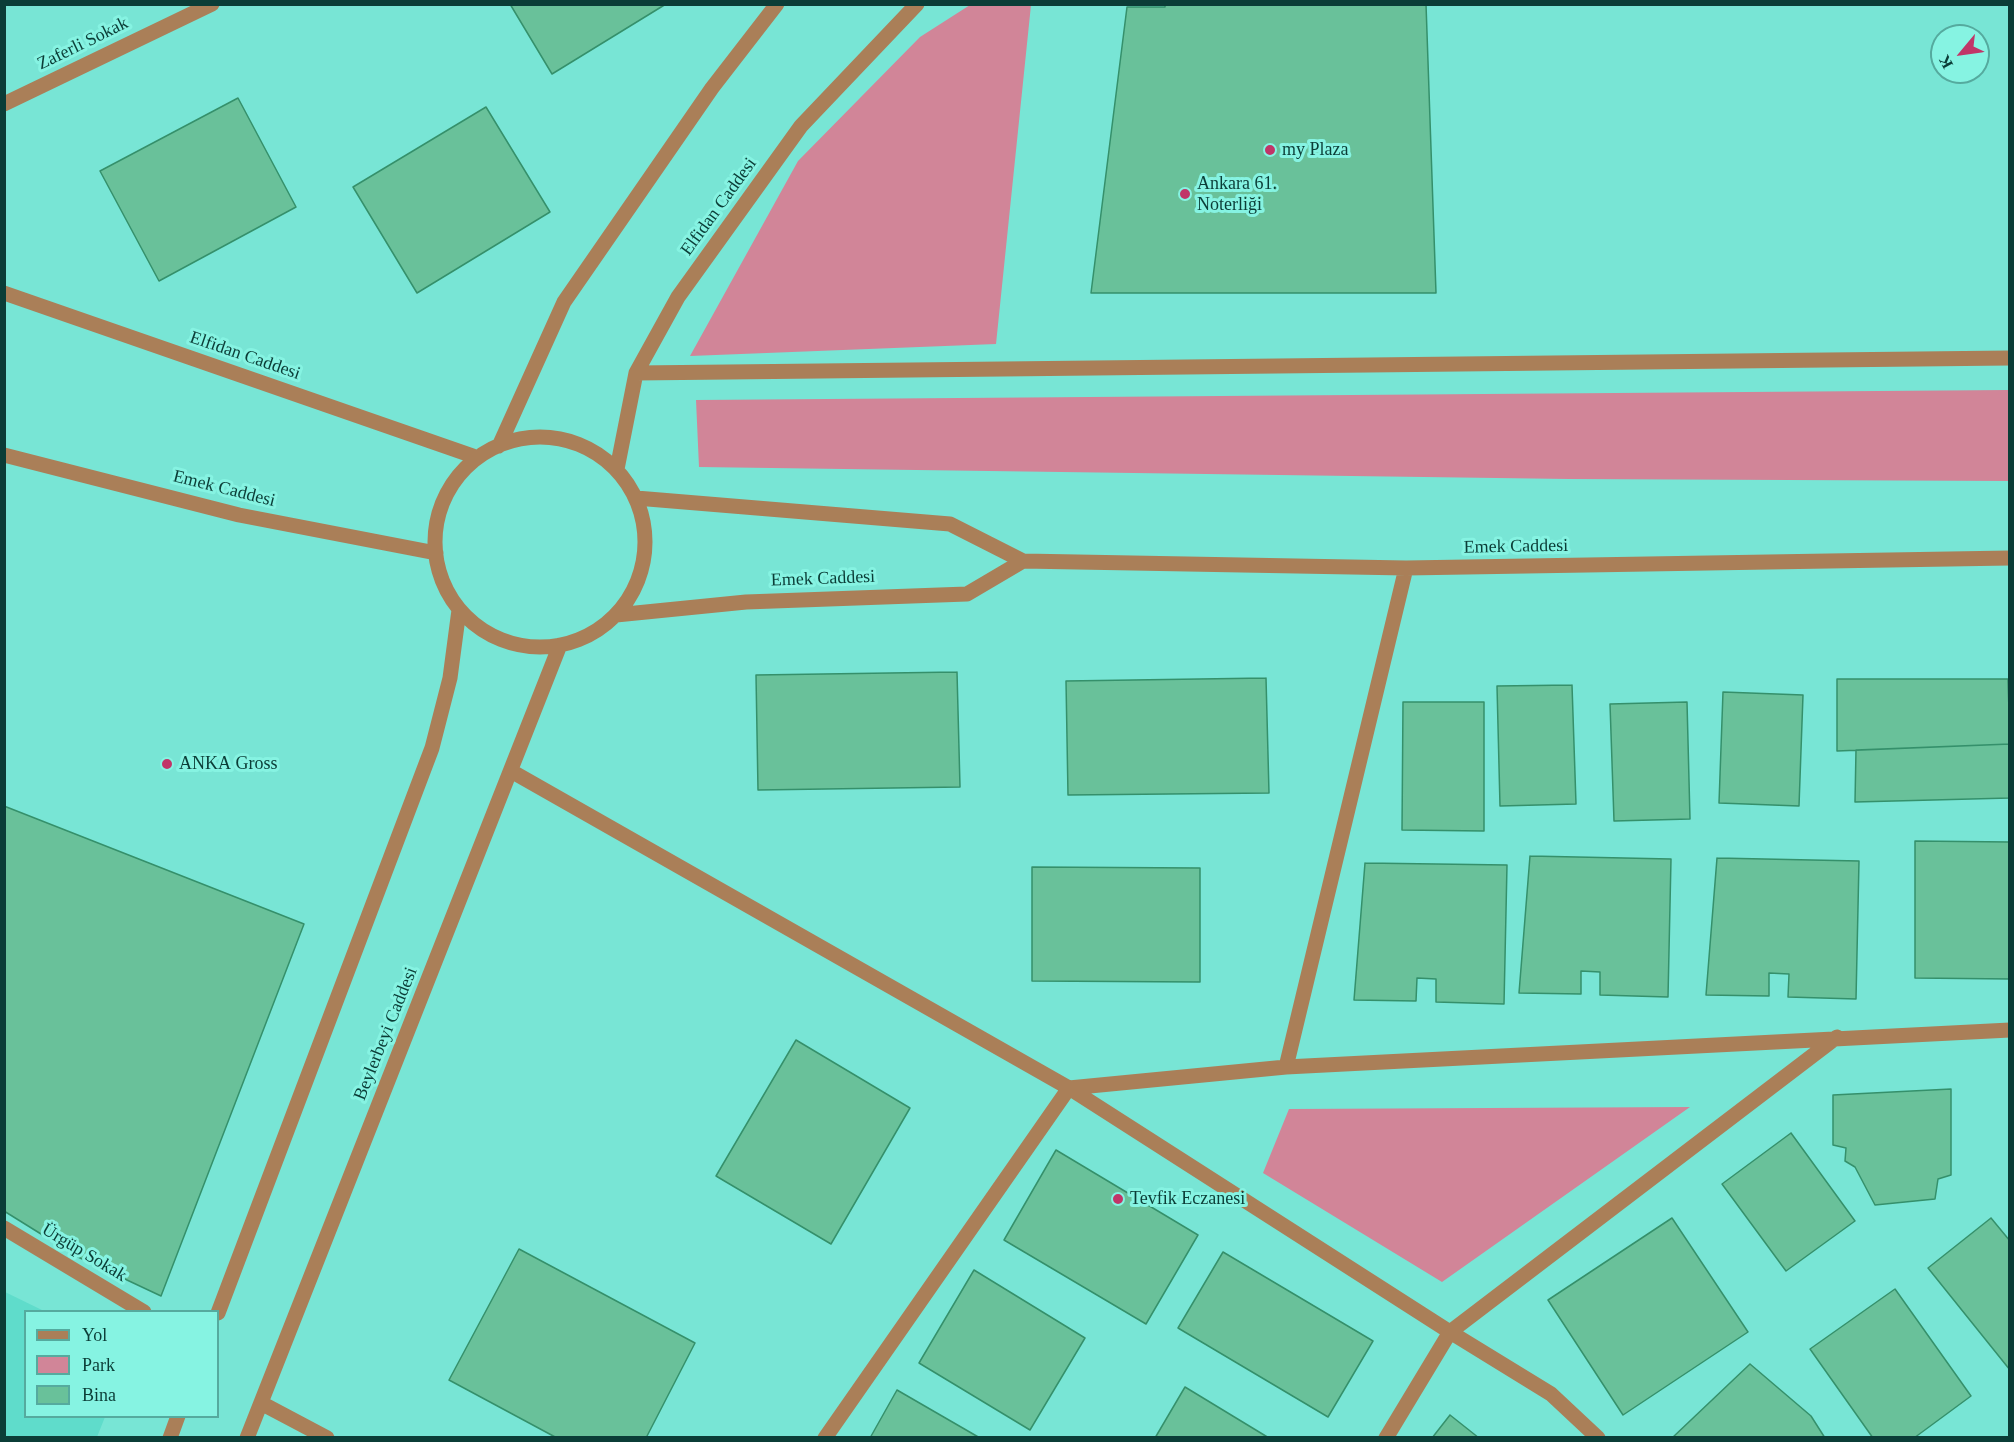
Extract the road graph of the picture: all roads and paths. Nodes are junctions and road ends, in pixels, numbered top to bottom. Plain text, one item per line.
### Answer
1 (212, 4) edge
2 (777, 4) edge
3 (917, 4) edge
4 (4, 104) edge
5 (4, 293) edge
6 (2010, 357) edge
7 (636, 373) junction
8 (499, 446) junction
9 (4, 455) edge
10 (473, 456) junction
11 (617, 469) junction
12 (636, 498) junction
13 (436, 553) junction
14 (2010, 558) edge
15 (1023, 561) junction
16 (1406, 568) junction
17 (459, 610) junction
18 (616, 615) junction
19 (560, 645) junction
20 (511, 771) junction
21 (2010, 1030) edge
22 (1837, 1037) junction
23 (1286, 1067) junction
24 (1069, 1088) junction
25 (4, 1228) edge
26 (142, 1310) edge
27 (219, 1310) edge
28 (1450, 1332) junction
29 (261, 1403) junction
30 (177, 1418) edge
31 (170, 1437) edge
32 (248, 1437) edge
33 (327, 1437) edge
34 (825, 1437) edge
35 (1386, 1437) edge
36 (1598, 1437) edge

1 - 4 street, Zaferli Sokak
2 - 8 street
3 - 7 street, Elfidan Caddesi
5 - 10 street, Elfidan Caddesi
6 - 7 street
7 - 11 street, Elfidan Caddesi
8 - 10 street
8 - 11 street
9 - 13 street, Emek Caddesi
10 - 13 street
11 - 12 street
12 - 15 street, Emek Caddesi
12 - 18 street
13 - 17 street
14 - 16 street, Emek Caddesi
15 - 16 street, Emek Caddesi
15 - 18 street, Emek Caddesi
16 - 23 street
17 - 19 street
17 - 27 street
18 - 19 street
19 - 20 street, Beylerbeyi Caddesi
20 - 24 street
20 - 29 street, Beylerbeyi Caddesi
21 - 22 street
22 - 23 street
22 - 28 street
23 - 24 street
24 - 28 street
24 - 34 street
25 - 26 street, Ürgüp Sokak
28 - 35 street
28 - 36 street
29 - 32 street, Beylerbeyi Caddesi
29 - 33 street
30 - 31 street

